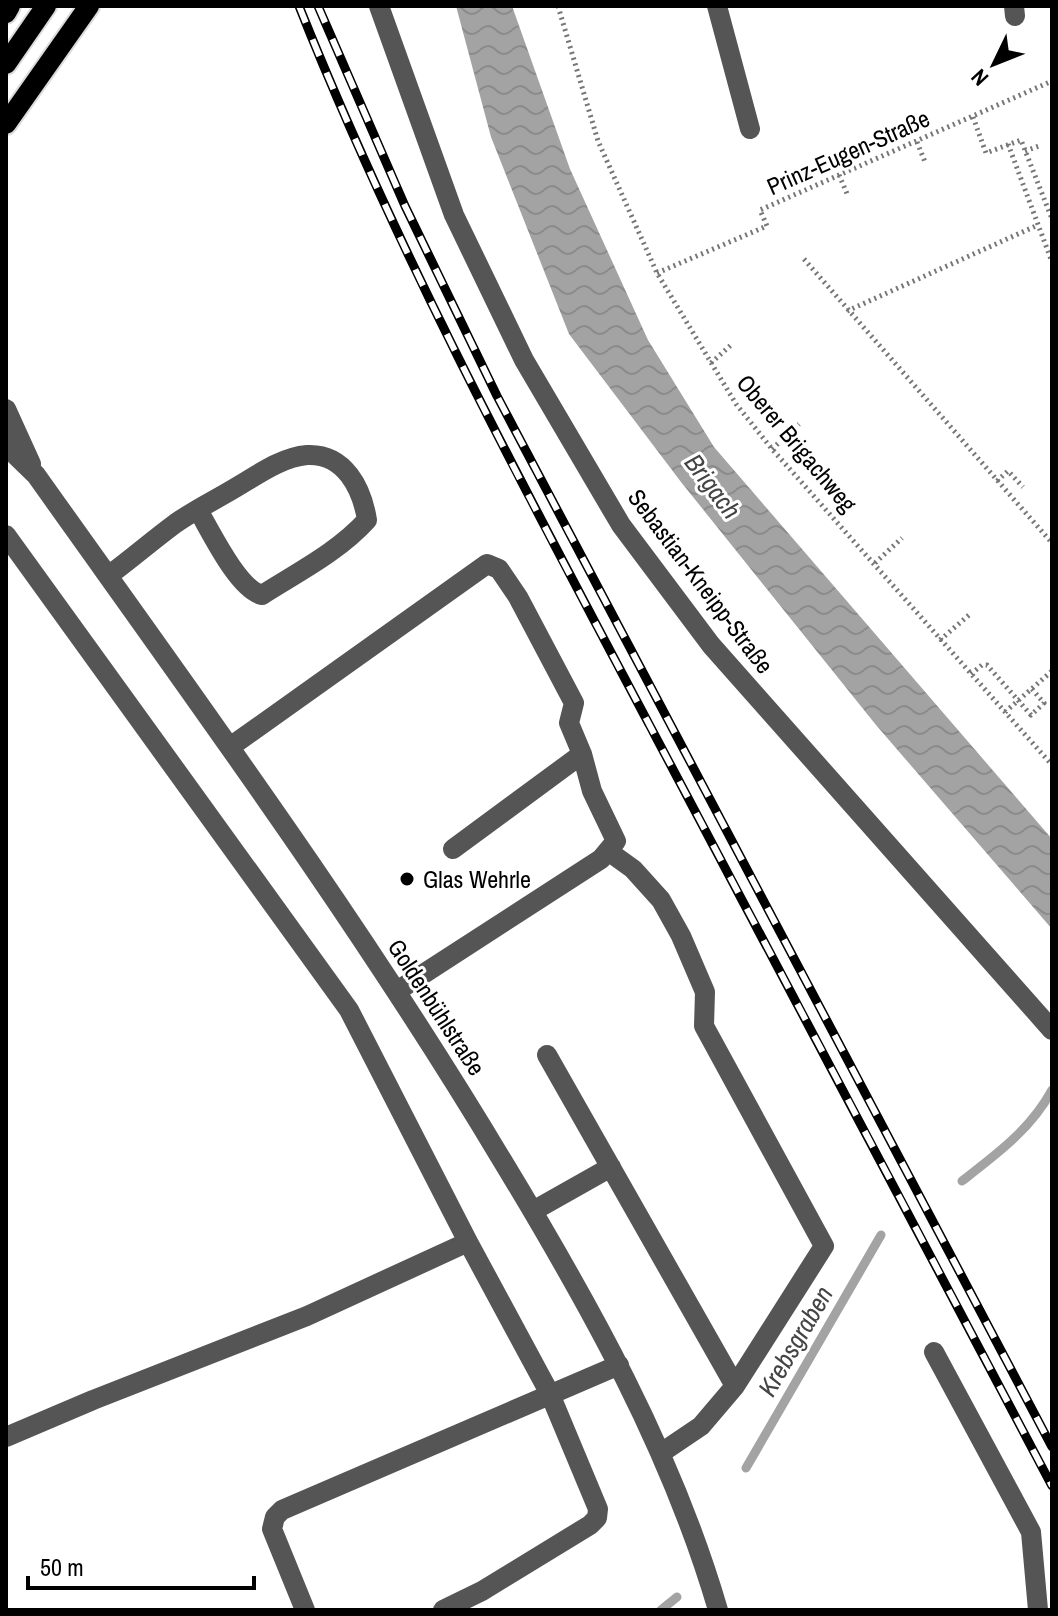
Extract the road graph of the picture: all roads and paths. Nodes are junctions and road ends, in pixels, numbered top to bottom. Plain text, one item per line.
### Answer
1 (10, 6) edge
2 (46, 6) edge
3 (89, 6) edge
4 (379, 6) edge
5 (558, 6) edge
6 (717, 6) edge
7 (6, 13) edge
8 (6, 64) edge
9 (1052, 81) edge
10 (973, 117) junction
11 (6, 124) edge
12 (750, 129) dead end
13 (917, 142) junction
14 (1008, 144) junction
15 (1039, 146) dead end
16 (1025, 151) junction
17 (925, 162) dead end
18 (839, 175) junction
19 (848, 196) dead end
20 (1052, 219) edge
21 (1038, 225) junction
22 (804, 259) dead end
23 (1052, 262) edge
24 (657, 273) junction
25 (847, 311) junction
26 (731, 345) dead end
27 (711, 363) junction
28 (6, 409) edge
29 (799, 424) dead end
30 (6, 446) edge
31 (772, 449) junction
32 (36, 475) junction
33 (997, 481) junction
34 (1023, 487) dead end
35 (198, 510) junction
36 (6, 535) edge
37 (902, 538) dead end
38 (1052, 543) edge
39 (875, 563) junction
40 (108, 576) junction
41 (969, 615) dead end
42 (940, 640) junction
43 (1052, 671) edge
44 (971, 674) junction
45 (1032, 689) junction
46 (1018, 701) junction
47 (1005, 712) junction
48 (230, 747) junction
49 (582, 754) junction
50 (1052, 765) edge
51 (453, 849) dead end
52 (608, 851) junction
53 (397, 991) junction
54 (1052, 1030) edge
55 (547, 1055) dead end
56 (611, 1167) junction
57 (533, 1211) junction
58 (468, 1242) junction
59 (934, 1352) dead end
60 (619, 1365) junction
61 (735, 1386) junction
62 (550, 1394) junction
63 (6, 1437) edge
64 (661, 1453) junction
65 (305, 1610) edge
66 (443, 1610) edge
67 (718, 1610) edge
68 (1038, 1610) edge

1 - 7 main road
2 - 8 main road
3 - 11 main road
4 - 54 street, Sebastian-Kneipp-Straße
5 - 24 path, Oberer Brigachweg
6 - 12 street
9 - 10 path, Prinz-Eugen-Straße
10 - 13 path, Prinz-Eugen-Straße
10 - 14 path
13 - 17 path
13 - 18 path, Prinz-Eugen-Straße
14 - 16 path
14 - 21 path
15 - 16 path
16 - 20 path
18 - 19 path
18 - 24 path, Prinz-Eugen-Straße
21 - 23 path
21 - 25 path
22 - 25 path
24 - 27 path, Oberer Brigachweg
25 - 33 path
26 - 27 path
27 - 31 path, Oberer Brigachweg
28 - 32 street, Goldenbühlstraße
29 - 31 path
30 - 32 street, Goldenbühlstraße
31 - 39 path, Oberer Brigachweg
32 - 40 street, Goldenbühlstraße
33 - 34 path
33 - 38 path
35 - 35 street
35 - 40 street
36 - 58 street
37 - 39 path
39 - 42 path, Oberer Brigachweg
40 - 48 street, Goldenbühlstraße
41 - 42 path
42 - 44 path, Oberer Brigachweg
43 - 45 path
44 - 46 path
44 - 47 path, Oberer Brigachweg
45 - 46 path
45 - 46 path
46 - 47 path
47 - 50 path, Oberer Brigachweg
48 - 49 street
48 - 53 street, Goldenbühlstraße
49 - 51 street
49 - 52 street
52 - 53 street
52 - 61 street
53 - 57 street, Goldenbühlstraße
55 - 56 street
56 - 57 street
56 - 61 street
57 - 60 street, Goldenbühlstraße
58 - 62 street
58 - 63 street
59 - 68 street
60 - 62 street
60 - 64 street, Goldenbühlstraße
61 - 64 street
62 - 65 street
62 - 66 street
64 - 67 street, Goldenbühlstraße

